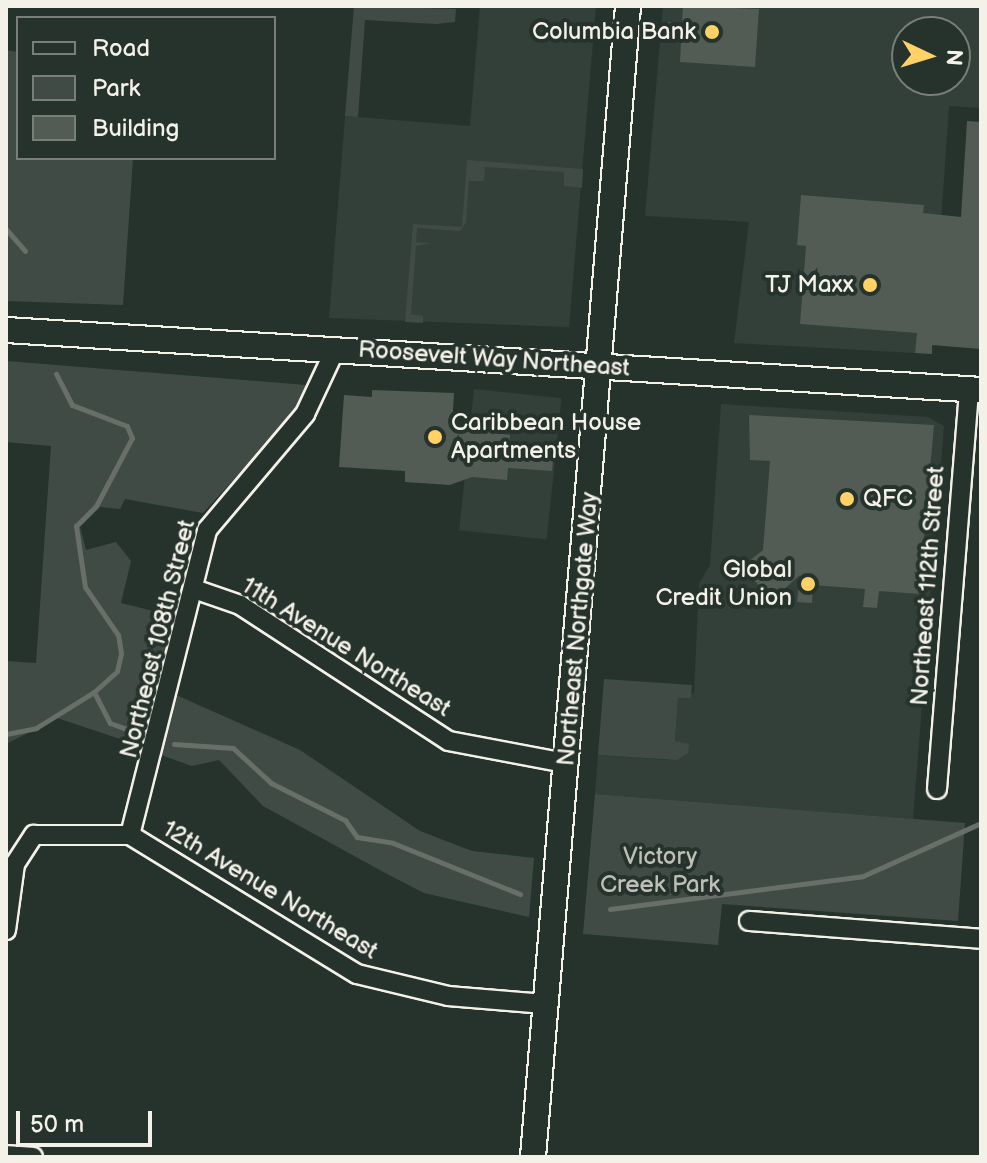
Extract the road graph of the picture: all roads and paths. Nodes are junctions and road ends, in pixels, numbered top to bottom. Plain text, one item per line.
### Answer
1 (628, 6) edge
2 (6, 330) edge
3 (335, 350) junction
4 (600, 366) junction
5 (975, 389) edge
6 (194, 589) junction
7 (565, 763) junction
8 (937, 789) dead end
9 (130, 835) junction
10 (749, 921) dead end
11 (6, 930) edge
12 (981, 939) edge
13 (545, 1004) junction
14 (6, 1155) edge
15 (33, 1157) edge
16 (533, 1157) edge

1 - 4 main road, Northeast Northgate Way
2 - 3 main road, Roosevelt Way Northeast
3 - 4 main road, Roosevelt Way Northeast
3 - 6 street, Northeast 108th Street
4 - 5 main road, Roosevelt Way Northeast
4 - 7 main road, Northeast Northgate Way
5 - 8 street, Northeast 112th Street
6 - 7 street, 11th Avenue Northeast
6 - 9 street, Northeast 108th Street
7 - 13 main road, Northeast Northgate Way
9 - 11 street, 12th Avenue Northeast
9 - 13 street, 12th Avenue Northeast
10 - 12 street
13 - 16 main road, Northeast Northgate Way
14 - 15 street

